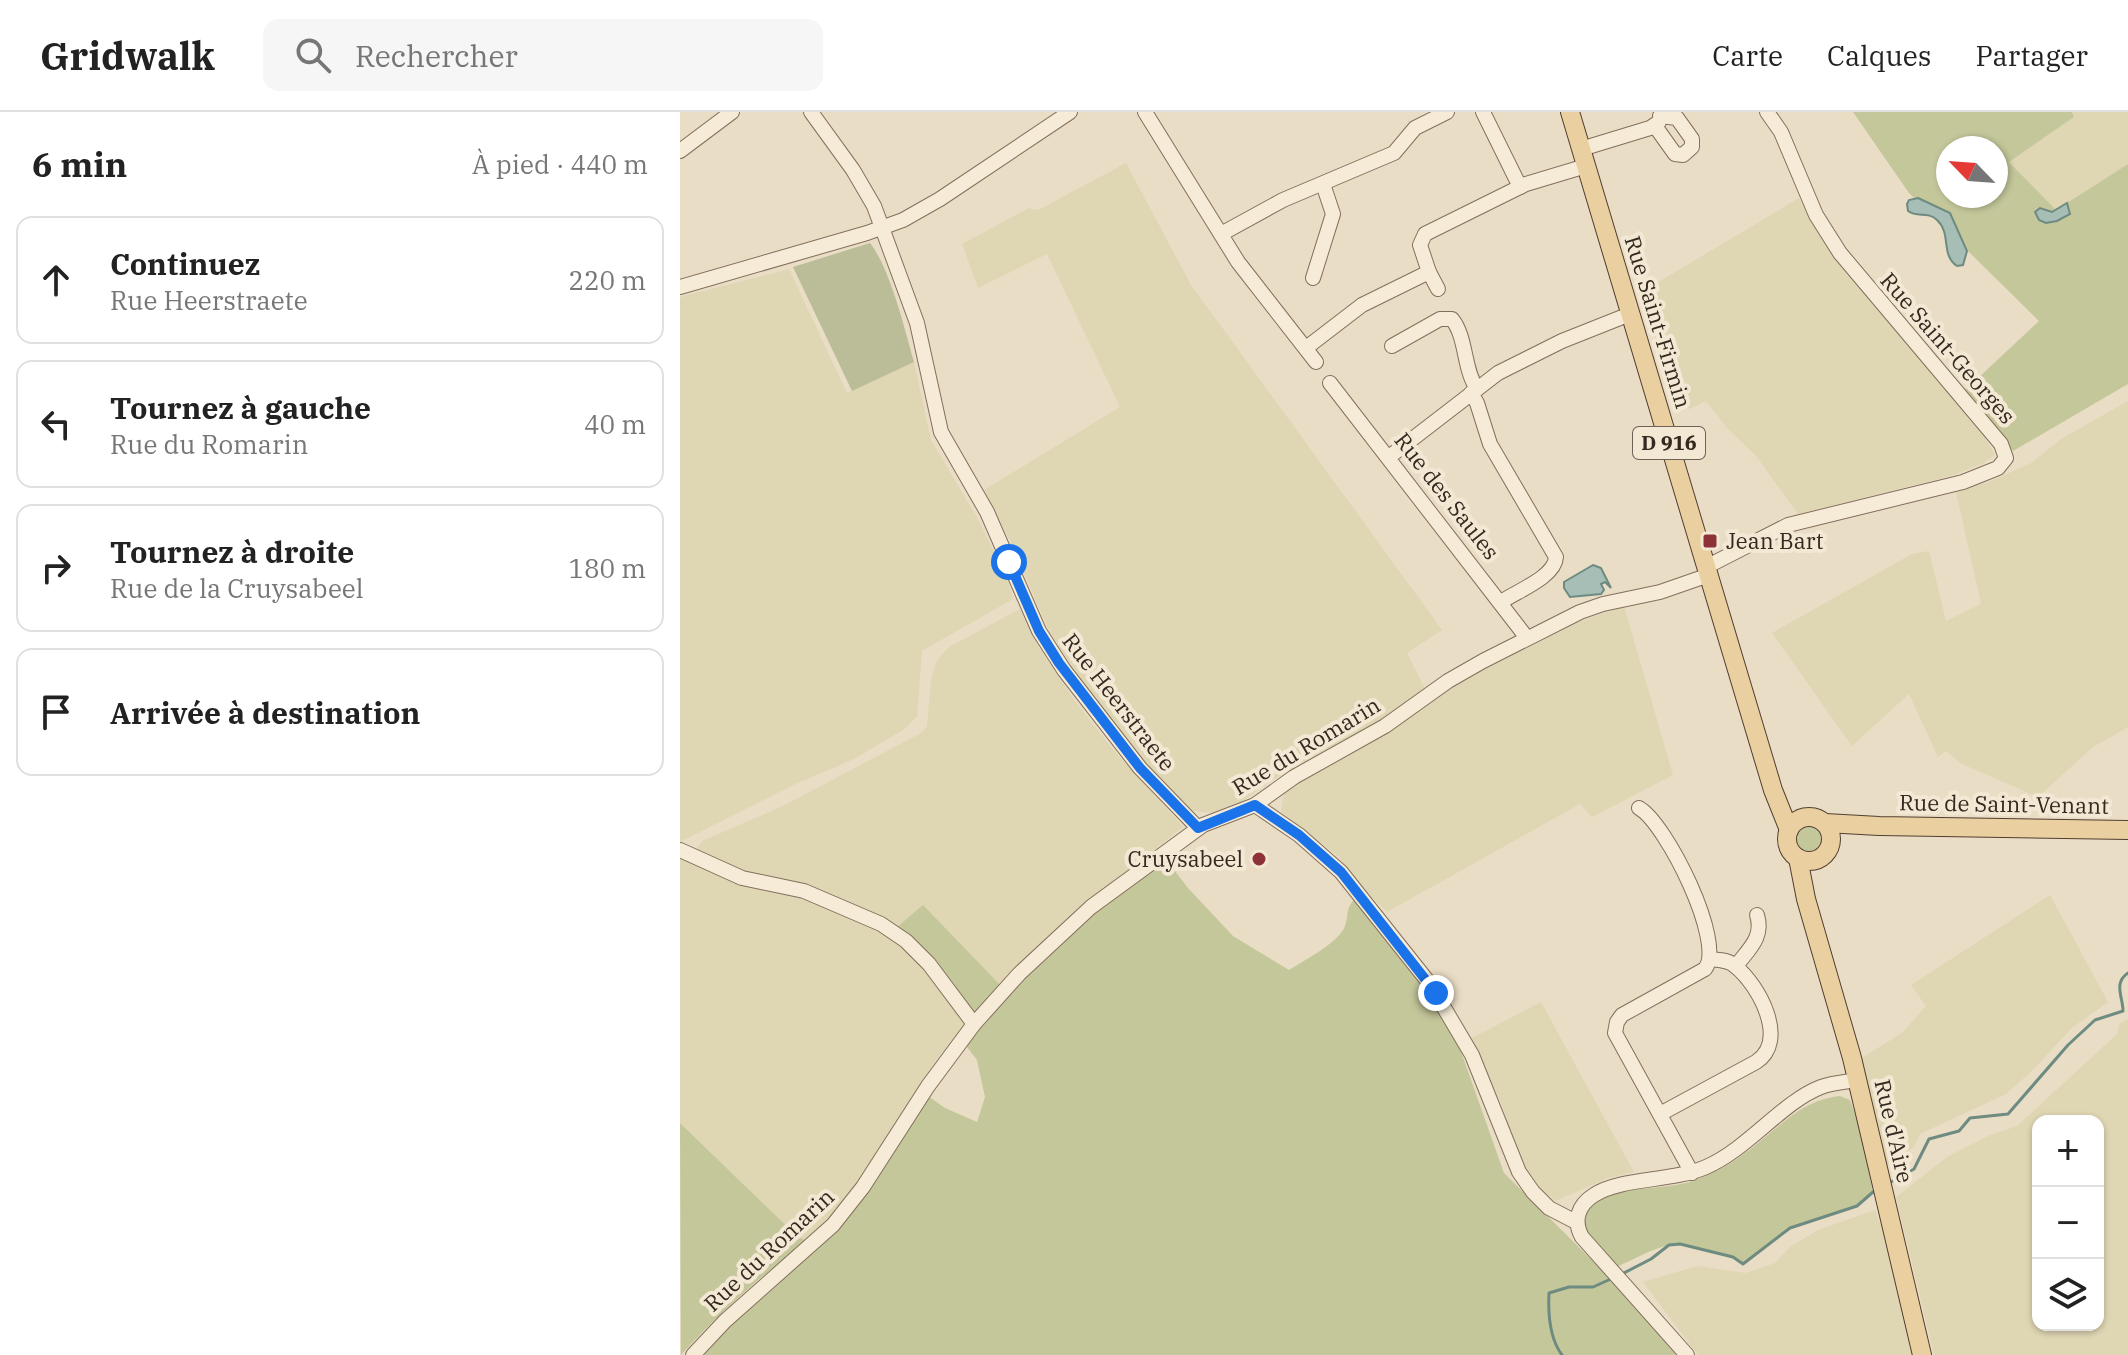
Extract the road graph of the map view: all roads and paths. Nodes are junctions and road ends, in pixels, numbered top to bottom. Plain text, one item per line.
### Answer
1 (732, 112) edge
2 (811, 112) edge
3 (1070, 112) edge
4 (1145, 112) edge
5 (1447, 112) edge
6 (1483, 112) edge
7 (1570, 112) edge
8 (1767, 112) edge
9 (1658, 118) edge
10 (680, 151) edge
11 (1584, 158) junction
12 (1323, 184) junction
13 (1520, 187) junction
14 (882, 228) junction
15 (1221, 234) junction
16 (1429, 272) junction
17 (1313, 278) dead end
18 (680, 287) edge
19 (1438, 289) dead end
20 (1630, 314) junction
21 (1392, 346) dead end
22 (1306, 348) junction
23 (1316, 362) dead end
24 (1330, 383) dead end
25 (1474, 391) junction
26 (1389, 457) junction
27 (1708, 571) junction
28 (1501, 602) junction
29 (1527, 638) junction
30 (1770, 775) junction
31 (1255, 805) junction
32 (1639, 808) dead end
33 (1806, 816) junction
34 (1825, 823) junction
35 (1879, 826) junction
36 (1198, 828) junction
37 (1789, 830) junction
38 (2128, 830) edge
39 (680, 850) edge
40 (1825, 852) junction
41 (1798, 858) junction
42 (1757, 915) dead end
43 (1814, 919) junction
44 (1711, 959) junction
45 (1736, 966) junction
46 (974, 1024) junction
47 (1857, 1080) junction
48 (1660, 1114) junction
49 (1692, 1173) junction
50 (1576, 1222) junction
51 (693, 1355) edge
52 (1687, 1355) edge
53 (1922, 1355) edge

1 - 10 street
2 - 14 street, Rue Heerstraete
3 - 14 street
4 - 15 street
5 - 12 street
6 - 13 street
7 - 11 main road, Rue Saint-Firmin / D 916
8 - 27 street, Rue Saint-Georges
9 - 11 street
11 - 13 street
11 - 20 main road, Rue Saint-Firmin / D 916
12 - 15 street
12 - 17 street
13 - 16 street
14 - 18 street
14 - 36 street, Rue Heerstraete
15 - 22 street
16 - 19 street
16 - 22 street
20 - 25 street
20 - 27 main road, Rue Saint-Firmin / D 916
21 - 25 street
22 - 23 street
24 - 26 street, Rue des Saules
25 - 26 street
25 - 28 street
26 - 28 street, Rue des Saules
27 - 29 street, Rue du Romarin
27 - 30 main road, Rue Saint-Firmin / D 916
28 - 29 street, Rue des Saules
29 - 31 street, Rue du Romarin
30 - 33 main road, Rue Saint-Firmin / D 916
30 - 37 main road, Rue Saint-Firmin / D 916
31 - 36 street, Rue du Romarin
31 - 50 street
32 - 44 street
33 - 34 main road
33 - 37 main road
34 - 35 main road, Rue de Saint-Venant
34 - 40 main road
35 - 38 main road, Rue de Saint-Venant
35 - 40 main road, Rue de Saint-Venant
36 - 46 street, Rue du Romarin
37 - 41 main road
39 - 46 street
40 - 41 main road
40 - 43 main road, Rue d'Aire
41 - 43 main road, Rue d'Aire
42 - 45 street
43 - 47 main road, Rue d'Aire
44 - 45 street
44 - 48 street
45 - 48 street
46 - 51 street, Rue du Romarin
47 - 49 street
47 - 53 main road, Rue d'Aire
48 - 49 street
49 - 50 street
50 - 52 street

